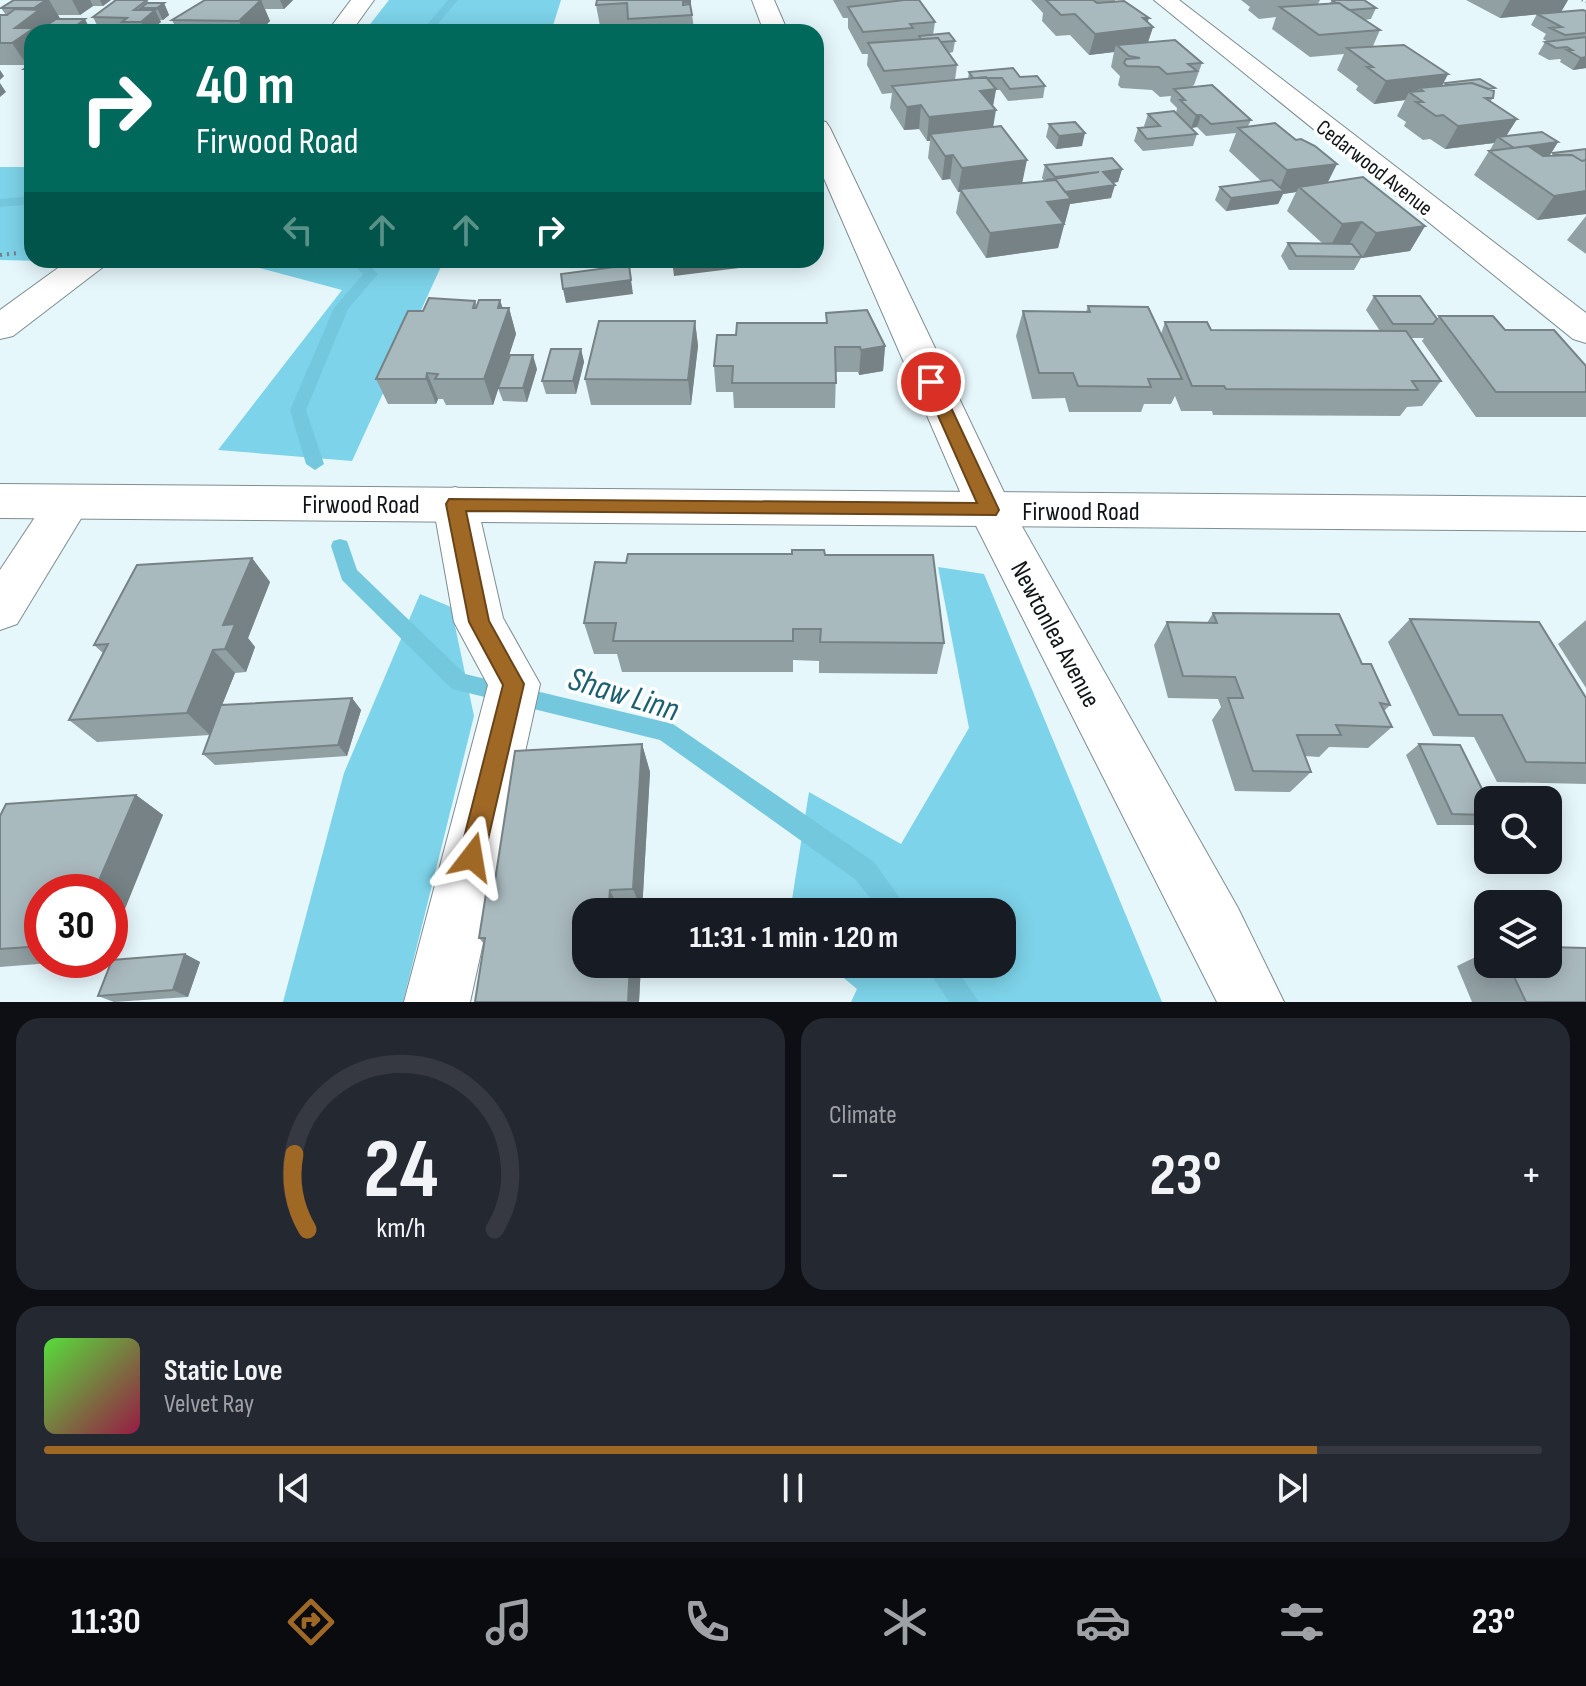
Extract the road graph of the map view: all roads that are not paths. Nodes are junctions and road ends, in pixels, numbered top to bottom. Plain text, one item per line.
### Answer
1 (363, 0) edge
2 (763, 0) edge
3 (1165, 0) edge
4 (345, 24) edge
5 (773, 24) edge
6 (824, 146) edge
7 (80, 268) edge
8 (0, 328) edge
9 (1586, 331) edge
10 (0, 501) edge
11 (69, 502) junction
12 (455, 504) junction
13 (990, 510) junction
14 (1586, 514) edge
15 (0, 610) edge
16 (437, 1002) edge
17 (1251, 1002) edge

1 - 4 street
2 - 5 street
3 - 9 street, Cedarwood Avenue
6 - 13 street, Newtonlea Avenue
7 - 8 street
10 - 11 street, Firwood Road
11 - 12 street, Firwood Road
11 - 15 street
12 - 13 street, Firwood Road
12 - 16 street
13 - 14 street, Firwood Road
13 - 17 street, Newtonlea Avenue

